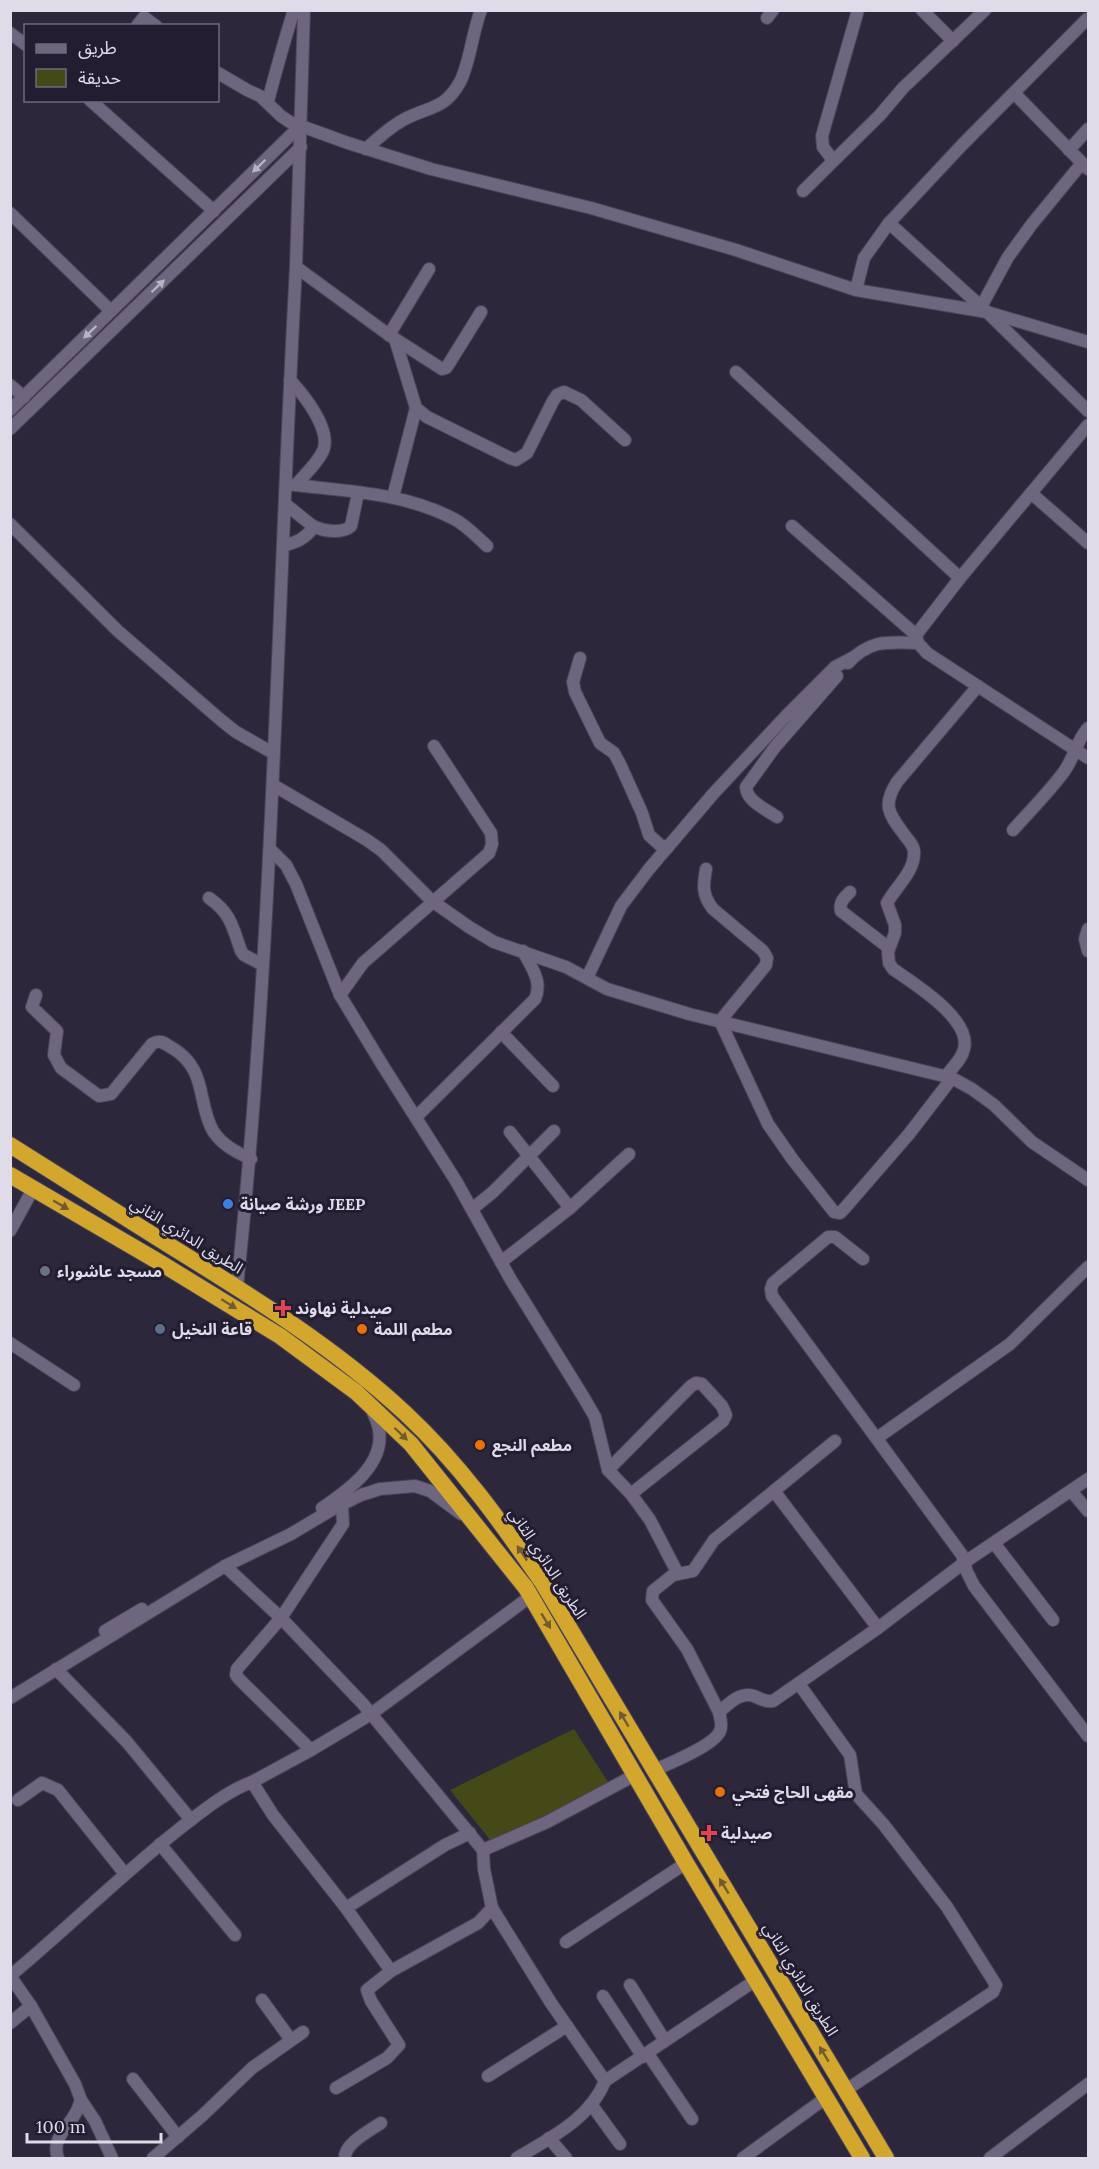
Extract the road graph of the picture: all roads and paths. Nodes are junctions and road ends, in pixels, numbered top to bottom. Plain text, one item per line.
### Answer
1 (294, 10) edge
2 (304, 10) edge
3 (481, 10) edge
4 (858, 10) edge
5 (922, 10) edge
6 (985, 10) edge
7 (1084, 17) edge
8 (10, 33) edge
9 (953, 41) junction
10 (24, 44) edge
11 (219, 74) edge
12 (1014, 93) junction
13 (268, 101) junction
14 (92, 102) edge
15 (301, 125) junction
16 (1089, 129) edge
17 (301, 147) junction
18 (366, 148) junction
19 (1069, 150) junction
20 (833, 160) junction
21 (1085, 166) edge
22 (803, 191) dead end
23 (214, 211) junction
24 (10, 213) edge
25 (889, 223) junction
26 (296, 267) junction
27 (429, 269) dead end
28 (856, 290) junction
29 (984, 310) junction
30 (111, 311) junction
31 (481, 312) dead end
32 (392, 337) junction
33 (1089, 342) edge
34 (736, 372) dead end
35 (290, 380) junction
36 (10, 385) edge
37 (24, 397) junction
38 (416, 408) junction
39 (10, 410) edge
40 (1089, 411) edge
41 (1089, 425) edge
42 (10, 429) edge
43 (625, 440) dead end
44 (291, 485) junction
45 (1031, 492) junction
46 (358, 493) junction
47 (393, 497) junction
48 (285, 504) junction
49 (10, 524) edge
50 (792, 526) dead end
51 (314, 527) junction
52 (1089, 543) edge
53 (284, 545) junction
54 (487, 546) dead end
55 (960, 578) junction
56 (917, 639) junction
57 (580, 658) dead end
58 (852, 658) junction
59 (978, 686) junction
60 (1089, 728) edge
61 (434, 746) dead end
62 (1076, 750) junction
63 (273, 753) junction
64 (1089, 758) edge
65 (273, 785) junction
66 (777, 817) dead end
67 (1012, 830) dead end
68 (668, 847) junction
69 (270, 849) junction
70 (706, 869) dead end
71 (850, 892) dead end
72 (209, 898) dead end
73 (432, 901) junction
74 (1089, 929) edge
75 (889, 948) junction
76 (523, 951) junction
77 (1089, 951) edge
78 (263, 965) junction
79 (587, 978) junction
80 (36, 995) dead end
81 (340, 995) junction
82 (720, 1021) junction
83 (501, 1032) junction
84 (949, 1077) junction
85 (553, 1086) dead end
86 (416, 1117) junction
87 (554, 1131) dead end
88 (510, 1132) dead end
89 (10, 1145) edge
90 (629, 1154) dead end
91 (530, 1155) junction
92 (250, 1159) junction
93 (10, 1175) edge
94 (1089, 1180) edge
95 (33, 1189) junction
96 (570, 1208) junction
97 (472, 1209) junction
98 (10, 1231) edge
99 (863, 1259) dead end
100 (501, 1262) junction
101 (1089, 1267) edge
102 (237, 1287) junction
103 (10, 1343) edge
104 (74, 1385) dead end
105 (369, 1404) junction
106 (877, 1438) junction
107 (835, 1441) dead end
108 (608, 1470) junction
109 (1089, 1479) edge
110 (774, 1491) junction
111 (1072, 1492) junction
112 (631, 1494) junction
113 (342, 1505) junction
114 (1089, 1511) edge
115 (480, 1530) junction
116 (994, 1543) junction
117 (965, 1563) junction
118 (225, 1566) junction
119 (678, 1574) junction
120 (531, 1596) junction
121 (281, 1618) junction
122 (1053, 1620) dead end
123 (878, 1628) junction
124 (56, 1669) junction
125 (799, 1684) junction
126 (10, 1692) edge
127 (10, 1698) edge
128 (719, 1712) junction
129 (371, 1714) junction
130 (1089, 1736) edge
131 (311, 1750) junction
132 (655, 1770) junction
133 (635, 1775) junction
134 (252, 1782) junction
135 (18, 1800) dead end
136 (191, 1820) junction
137 (470, 1833) junction
138 (160, 1844) junction
139 (483, 1850) junction
140 (686, 1863) junction
141 (125, 1874) junction
142 (346, 1908) junction
143 (492, 1908) junction
144 (235, 1935) dead end
145 (567, 1942) dead end
146 (391, 1971) junction
147 (10, 1976) edge
148 (756, 1980) junction
149 (630, 1985) dead end
150 (603, 1996) dead end
151 (262, 2000) dead end
152 (31, 2006) junction
153 (10, 2023) edge
154 (567, 2026) junction
155 (303, 2032) dead end
156 (291, 2040) junction
157 (665, 2041) junction
158 (645, 2055) junction
159 (488, 2076) dead end
160 (133, 2079) dead end
161 (605, 2081) junction
162 (1089, 2084) edge
163 (336, 2088) dead end
164 (846, 2090) junction
165 (827, 2097) junction
166 (81, 2100) junction
167 (591, 2104) junction
168 (692, 2119) dead end
169 (381, 2123) dead end
170 (178, 2137) junction
171 (549, 2138) junction
172 (620, 2144) dead end
173 (58, 2158) edge
174 (112, 2158) edge
175 (153, 2158) edge
176 (345, 2158) edge
177 (517, 2158) edge
178 (566, 2158) edge
179 (742, 2158) edge
180 (862, 2158) edge
181 (886, 2158) edge
182 (990, 2158) edge

1 - 13 street
2 - 15 street
3 - 18 street
4 - 20 street
5 - 9 street
6 - 9 street
7 - 12 street
8 - 10 street
9 - 20 street
11 - 13 street
12 - 19 street
12 - 25 street
13 - 15 street
14 - 23 street
15 - 17 street
15 - 18 street
15 -> 23 street
16 - 19 street
17 - 26 street
42 -> 17 street
18 - 28 street
19 - 21 street
20 - 22 street
21 - 29 street
23 - 30 street
24 - 30 street
25 - 28 street
25 - 29 street
26 - 32 street
26 - 35 street
27 - 32 street
28 - 29 street
29 - 33 street
29 - 40 street
30 -> 37 street
31 - 32 street
32 - 38 street
34 - 55 street
35 - 44 street
35 - 44 street
36 - 37 street
37 - 39 street
38 - 43 street
38 - 47 street
41 - 45 street
44 - 46 street
44 - 48 street
45 - 52 street
45 - 55 street
46 - 47 street
46 - 51 street
47 - 54 street
48 - 51 street
48 - 53 street
49 - 63 street
50 - 56 street
51 - 53 street
53 - 63 street
55 - 56 street
56 - 58 street
56 - 59 street
57 - 68 street
58 - 66 street
58 - 68 street
59 - 62 street
59 - 75 street
60 - 62 street
61 - 73 street
62 - 64 street
62 - 67 street
63 - 65 street
65 - 69 street
65 - 73 street
68 - 79 street
69 - 78 street
69 - 81 street
70 - 82 street
71 - 75 street
72 - 78 street
73 - 76 street
73 - 81 street
74 - 77 street
75 - 84 street
76 - 79 street
76 - 83 street
78 - 92 street
79 - 82 street
80 - 92 street
81 - 86 street
82 - 84 street
82 - 84 street
83 - 85 street
83 - 86 street
84 - 94 street
86 - 97 street
87 - 91 street
88 - 91 street
89 - 102 highway, الطريق الدائري الثاني
90 - 96 street
91 - 96 street
91 - 97 street
92 - 102 street
93 - 95 highway, الطريق الدائري الثاني
95 - 98 street
95 -> 105 highway, الطريق الدائري الثاني
96 - 100 street
97 - 100 street
99 - 106 street
100 - 108 street
101 - 106 street
132 -> 102 highway, الطريق الدائري الثاني
103 - 104 street
105 -> 115 highway, الطريق الدائري الثاني
105 - 126 street
106 - 117 street
107 - 110 street
108 - 112 street
108 - 112 street
109 - 111 street
110 - 119 street
110 - 123 street
111 - 114 street
111 - 116 street
112 - 119 street
113 - 115 street
113 - 118 street
113 - 121 street
115 - 120 highway, الطريق الدائري الثاني
116 - 117 street
116 - 122 street
117 - 123 street
117 - 130 street
118 - 121 street
118 - 124 street
119 - 128 street
120 - 129 street
120 -> 133 highway, الطريق الدائري الثاني
121 - 129 street
121 - 131 street
123 - 125 street
124 - 127 street
124 - 136 street
125 - 128 street
125 - 164 street
128 - 132 street
129 - 131 street
129 - 137 street
131 - 134 street
164 -> 132 highway, الطريق الدائري الثاني
133 - 139 street
133 - 140 highway, الطريق الدائري الثاني
134 - 136 street
134 - 142 street
135 - 141 street
136 - 138 street
137 - 139 street
137 - 142 street
138 - 141 street
138 - 144 street
139 - 143 street
140 - 145 street
140 - 148 highway, الطريق الدائري الثاني
141 - 147 street
142 - 146 street
143 - 146 street
143 - 154 street
146 - 163 street
147 - 152 street
148 - 157 street
148 - 165 highway, الطريق الدائري الثاني
149 - 157 street
150 - 158 street
151 - 156 street
152 - 153 street
152 - 166 street
154 - 159 street
154 - 161 street
155 - 156 street
156 - 170 street
157 - 158 street
158 - 161 street
158 - 168 street
160 - 170 street
161 - 167 street
162 - 182 street
164 - 181 highway, الطريق الدائري الثاني
165 - 179 street
165 - 180 highway, الطريق الدائري الثاني
166 - 173 street
166 - 174 street
167 - 171 street
167 - 172 street
169 - 176 street
170 - 175 street
171 - 177 street
171 - 178 street

